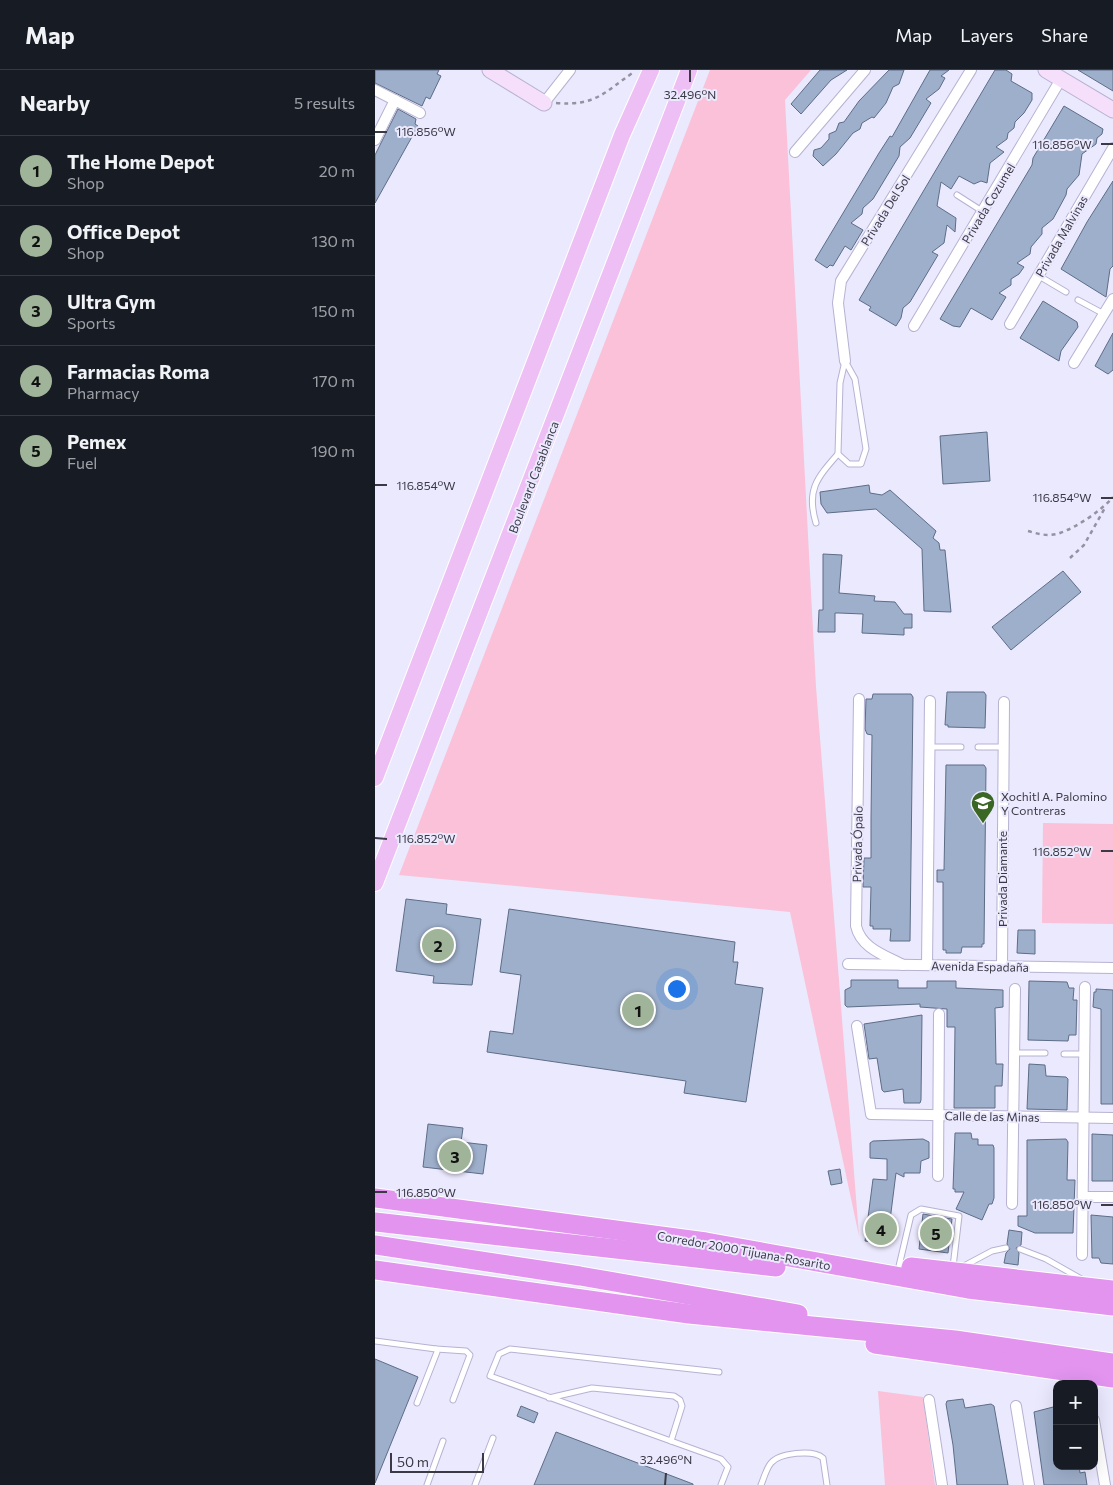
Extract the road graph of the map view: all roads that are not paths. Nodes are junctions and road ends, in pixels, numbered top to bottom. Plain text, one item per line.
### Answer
1 (490, 70) edge
2 (570, 70) edge
3 (651, 70) edge
4 (689, 70) edge
5 (865, 70) edge
6 (971, 70) edge
7 (1046, 70) edge
8 (1061, 79) junction
9 (375, 90) edge
10 (395, 100) junction
11 (544, 103) joint
12 (1113, 110) edge
13 (420, 113) dead end
14 (375, 140) edge
15 (1113, 148) edge
16 (795, 152) dead end
17 (957, 195) dead end
18 (983, 211) junction
19 (1038, 276) junction
20 (1066, 292) dead end
21 (1113, 299) edge
22 (1078, 300) dead end
23 (1104, 314) junction
24 (1010, 324) dead end
25 (914, 326) dead end
26 (845, 361) junction
27 (1074, 363) dead end
28 (838, 454) junction
29 (816, 523) dead end
30 (859, 699) dead end
31 (930, 701) dead end
32 (1004, 702) dead end
33 (929, 747) junction
34 (961, 747) dead end
35 (978, 747) dead end
36 (1003, 747) junction
37 (375, 778) edge
38 (375, 883) edge
39 (848, 964) dead end
40 (903, 965) junction
41 (927, 965) junction
42 (1002, 966) junction
43 (1113, 968) edge
44 (1085, 987) dead end
45 (1015, 989) dead end
46 (939, 1014) dead end
47 (857, 1026) dead end
48 (1014, 1053) junction
49 (1045, 1053) dead end
50 (1065, 1054) dead end
51 (1085, 1054) junction
52 (939, 1115) junction
53 (1013, 1116) junction
54 (1084, 1118) junction
55 (1113, 1118) edge
56 (939, 1176) dead end
57 (1083, 1196) junction
58 (1113, 1197) edge
59 (375, 1198) edge
60 (1012, 1204) dead end
61 (375, 1222) edge
62 (706, 1242) junction
63 (375, 1245) edge
64 (1006, 1248) dead end
65 (1020, 1249) dead end
66 (1083, 1255) dead end
67 (899, 1266) junction
68 (375, 1270) edge
69 (953, 1272) junction
70 (968, 1289) junction
71 (1106, 1289) edge
72 (1113, 1306) edge
73 (689, 1314) junction
74 (955, 1340) junction
75 (375, 1341) edge
76 (436, 1349) junction
77 (1113, 1363) edge
78 (719, 1372) dead end
79 (1113, 1378) edge
80 (549, 1398) junction
81 (453, 1400) dead end
82 (929, 1400) dead end
83 (417, 1403) dead end
84 (1016, 1406) dead end
85 (1095, 1425) edge
86 (493, 1438) dead end
87 (443, 1440) dead end
88 (671, 1441) junction
89 (427, 1485) edge
90 (475, 1485) edge
91 (721, 1485) edge
92 (761, 1485) edge
93 (827, 1485) edge
94 (942, 1485) edge
95 (1029, 1485) edge
96 (1105, 1485) edge

1 - 11 street
2 - 11 street
3 - 37 main road
4 - 38 main road, Boulevard Casablanca
5 - 16 street
6 - 26 street, Privada Del Sol
7 - 8 street
8 - 12 street
8 - 18 street, Privada Cozumel
9 - 10 street
10 - 13 street
10 - 14 street
15 - 19 street, Privada Malvinas
17 - 18 lane
18 - 25 street, Privada Cozumel
19 - 20 lane
19 - 24 street, Privada Malvinas
21 - 23 street
22 - 23 lane
23 - 27 street
26 - 28 lane
26 - 28 lane
28 - 29 lane
30 - 40 street, Privada Ópalo
31 - 33 street
32 - 36 street, Privada Diamante
33 - 34 lane
33 - 41 street
35 - 36 lane
36 - 42 street, Privada Diamante
39 - 40 street, Avenida Espadaña
40 - 41 street, Avenida Espadaña
41 - 42 street, Avenida Espadaña
42 - 43 street, Avenida Espadaña
44 - 51 street
45 - 48 street
46 - 52 street
47 - 52 street, Calle de las Minas
48 - 49 lane
48 - 53 street
50 - 51 lane
51 - 54 street
52 - 53 street, Calle de las Minas
52 - 56 street
53 - 54 street, Calle de las Minas
53 - 60 street
54 - 55 street, Calle de las Minas
54 - 57 street
57 - 58 street
57 - 66 street
59 - 62 highway, Corredor 2000 Tijuana-Rosarito
61 - 70 highway
62 - 67 highway
62 - 70 highway, Corredor 2000 Tijuana-Rosarito
63 - 74 highway
64 - 69 lane
65 - 71 lane
67 - 69 highway
67 - 69 lane
68 - 73 highway
69 - 71 highway
70 - 72 highway, Corredor 2000 Tijuana-Rosarito
73 - 74 highway
73 - 79 highway
74 - 77 highway
75 - 76 lane
76 - 81 lane
76 - 83 lane
78 - 80 lane
80 - 88 lane
80 - 88 lane
82 - 94 street
84 - 95 street
85 - 96 street
86 - 90 lane
87 - 89 lane
88 - 91 lane
92 - 93 lane

